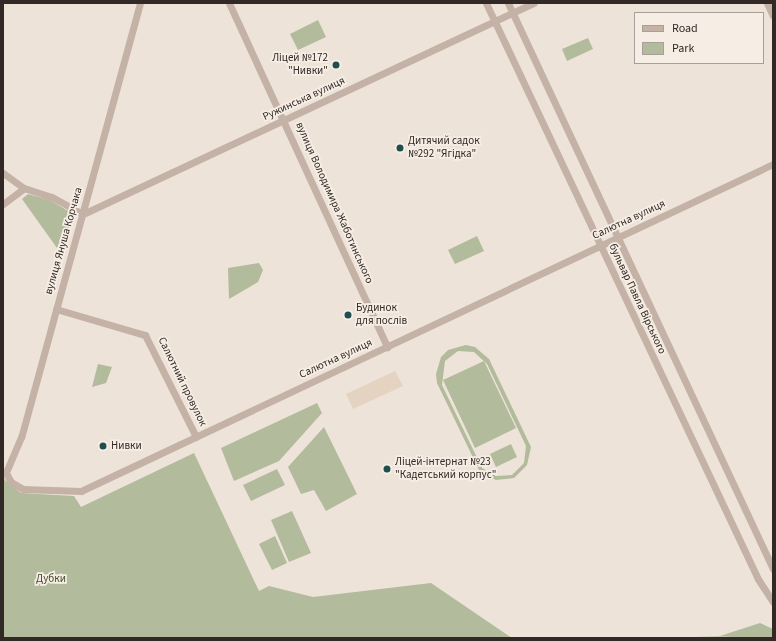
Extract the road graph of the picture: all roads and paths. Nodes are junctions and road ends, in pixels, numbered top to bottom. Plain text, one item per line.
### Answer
1 (140, 3) edge
2 (229, 3) edge
3 (486, 3) edge
4 (508, 3) edge
5 (534, 3) edge
6 (767, 3) edge
7 (512, 13) junction
8 (773, 16) edge
9 (494, 22) junction
10 (285, 120) junction
11 (773, 164) edge
12 (3, 173) edge
13 (24, 188) junction
14 (3, 204) edge
15 (83, 214) junction
16 (618, 238) junction
17 (599, 246) junction
18 (56, 309) junction
19 (387, 347) junction
20 (196, 437) junction
21 (11, 482) joint
22 (773, 569) edge
23 (773, 602) edge

1 - 15 street, вулиця Януша Корчака
2 - 10 street, вулиця Володимира Жаботинського
3 - 9 street, бульвар Павла Вірського
4 - 7 street, бульвар Павла Вірського
5 - 7 street, Ружинська вулиця
6 - 8 street
7 - 9 street, Ружинська вулиця
7 - 16 street, бульвар Павла Вірського
9 - 10 street, Ружинська вулиця
9 - 17 street, бульвар Павла Вірського
10 - 15 street, Ружинська вулиця
10 - 19 street, вулиця Володимира Жаботинського
11 - 16 street, Салютна вулиця
12 - 13 street
13 - 14 street
13 - 15 street
15 - 18 street, вулиця Януша Корчака
16 - 17 street, Салютна вулиця
16 - 22 street, бульвар Павла Вірського
17 - 19 street, Салютна вулиця
17 - 23 street, бульвар Павла Вірського
18 - 20 street, Салютний провулок
18 - 21 street, вулиця Януша Корчака
19 - 20 street, Салютна вулиця
20 - 21 street, Салютна вулиця

